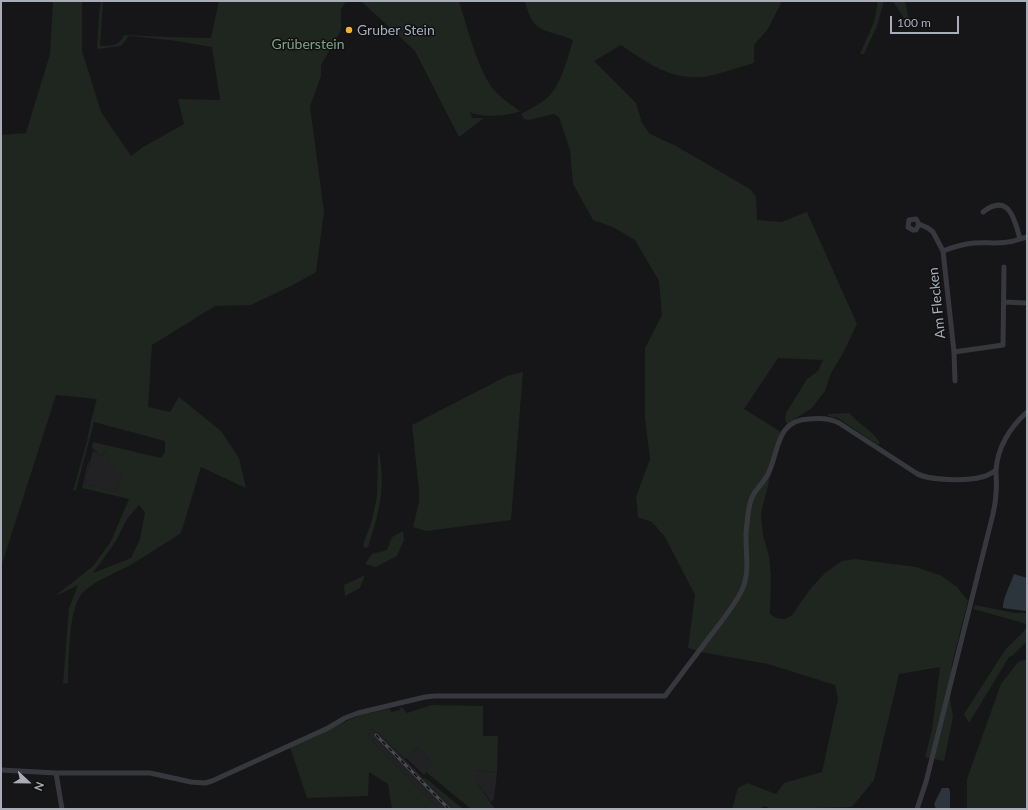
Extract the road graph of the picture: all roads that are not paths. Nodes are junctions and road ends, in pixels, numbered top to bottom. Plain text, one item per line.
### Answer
1 (983, 212) dead end
2 (919, 224) dead end
3 (1027, 237) edge
4 (1020, 239) junction
5 (944, 251) junction
6 (1004, 267) dead end
7 (1004, 302) junction
8 (1027, 303) edge
9 (954, 352) junction
10 (955, 381) dead end
11 (1027, 412) edge
12 (996, 470) junction
13 (1, 770) edge
14 (56, 773) junction
15 (62, 809) edge
16 (918, 809) edge

1 - 4 street
2 - 5 street
3 - 4 street
4 - 5 street
5 - 9 street, Am Flecken
6 - 7 street, Am Flecken
7 - 8 street
7 - 9 street, Am Flecken
9 - 10 street, Am Flecken
11 - 12 street
12 - 14 street
12 - 16 street
13 - 14 street
14 - 15 street

